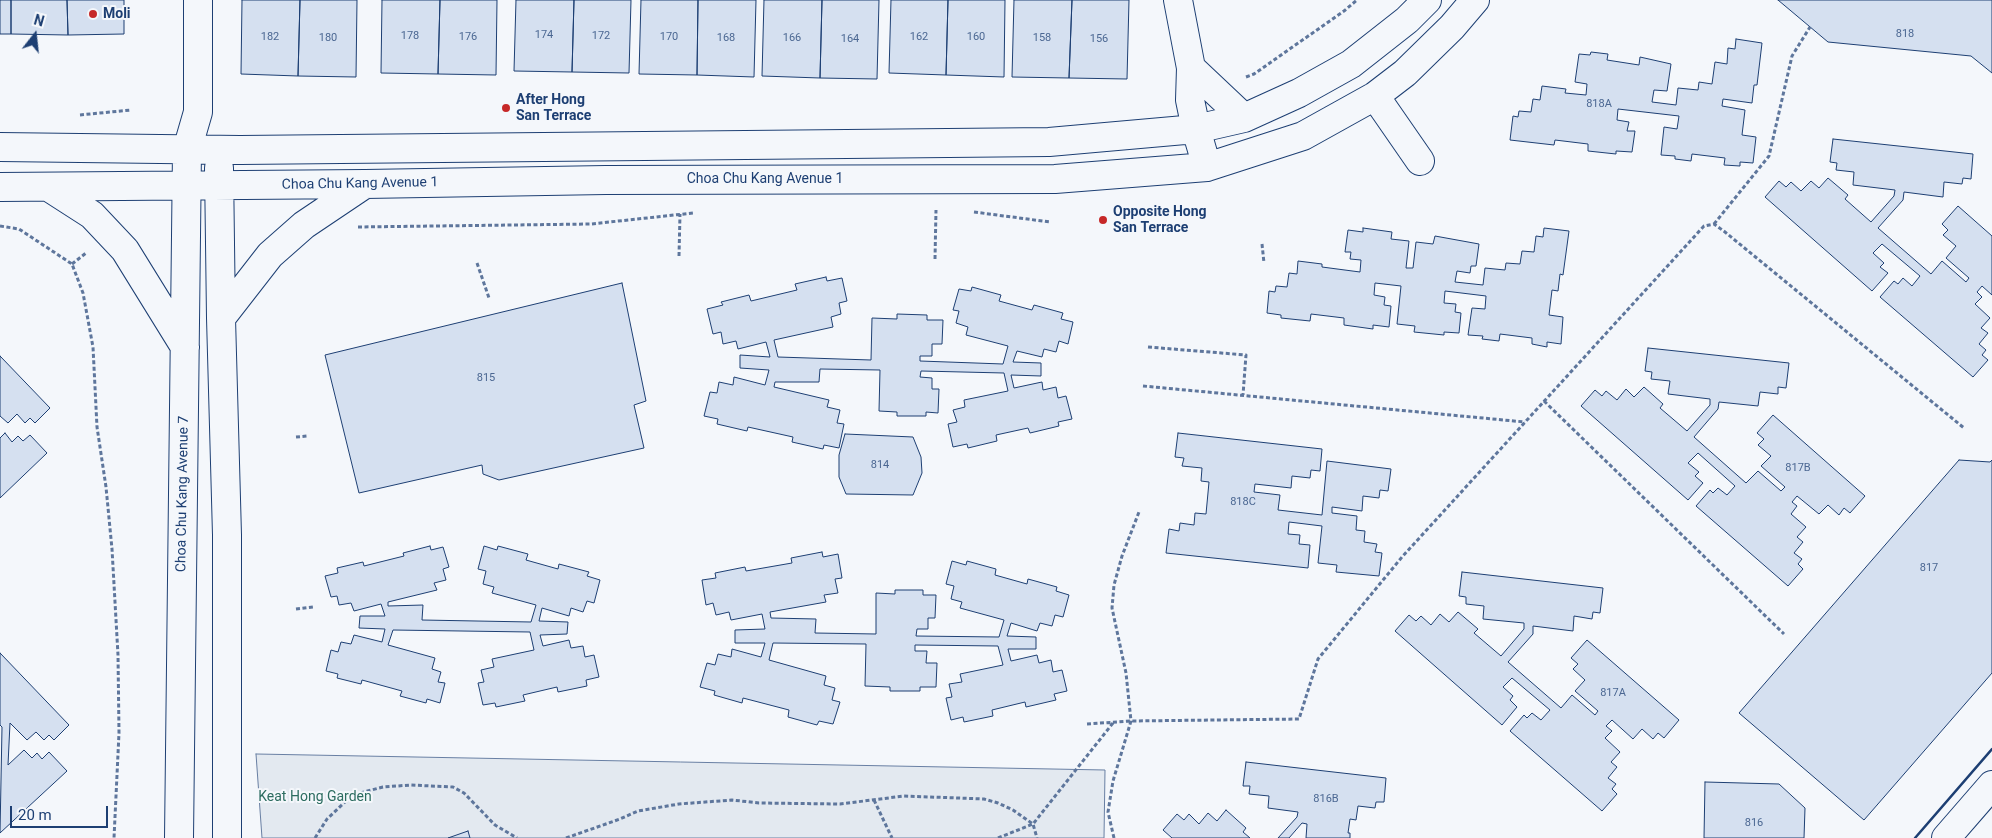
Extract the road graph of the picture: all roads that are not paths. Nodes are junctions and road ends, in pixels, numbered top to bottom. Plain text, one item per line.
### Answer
1 (198, 0) edge
2 (1178, 0) edge
3 (1428, 0) edge
4 (1475, 0) edge
5 (1191, 68) junction
6 (1376, 96) junction
7 (198, 112) junction
8 (1244, 118) junction
9 (1196, 129) junction
10 (0, 147) edge
11 (187, 150) junction
12 (219, 150) junction
13 (1420, 160) dead end
14 (1207, 167) junction
15 (365, 184) junction
16 (219, 185) junction
17 (188, 186) junction
18 (0, 187) edge
19 (50, 188) junction
20 (221, 318) junction
21 (184, 348) junction
22 (1992, 785) edge
23 (179, 838) edge
24 (227, 838) edge
25 (1946, 838) edge

1 - 7 street
2 - 5 street
3 - 8 street
4 - 6 street, Choa Chu Kang Avenue 1
5 - 8 street
5 - 9 street
6 - 13 street
6 - 14 street, Choa Chu Kang Avenue 1
7 - 11 street, Choa Chu Kang Avenue 7
7 - 12 street
8 - 9 street
9 - 12 street
9 - 14 street
10 - 11 street
11 - 12 street
11 - 17 street, Choa Chu Kang Avenue 7
12 - 16 street
14 - 15 street, Choa Chu Kang Avenue 1
15 - 16 street, Choa Chu Kang Avenue 1
15 - 20 street
16 - 17 street, Choa Chu Kang Avenue 1
16 - 20 street
17 - 19 street, Choa Chu Kang Avenue 1
17 - 21 street, Choa Chu Kang Avenue 7
18 - 19 street, Choa Chu Kang Avenue 1
19 - 21 street
20 - 24 street
21 - 23 street, Choa Chu Kang Avenue 7
22 - 25 street

